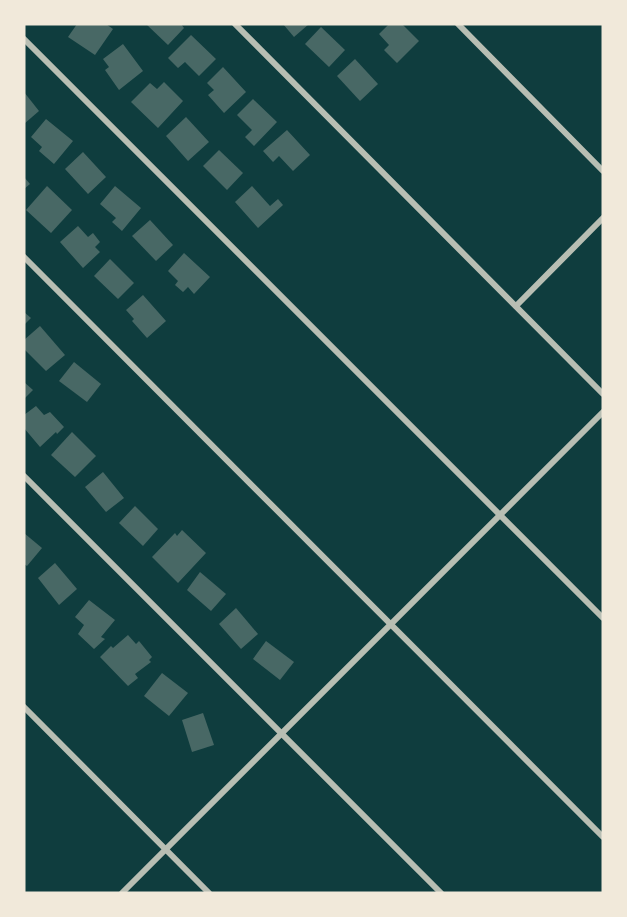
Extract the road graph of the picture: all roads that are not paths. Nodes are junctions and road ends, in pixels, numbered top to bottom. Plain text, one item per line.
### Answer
1 (235, 24) edge
2 (458, 24) edge
3 (24, 39) edge
4 (603, 171) edge
5 (603, 218) edge
6 (24, 257) edge
7 (516, 306) junction
8 (603, 394) edge
9 (603, 412) edge
10 (24, 476) edge
11 (499, 515) junction
12 (603, 618) edge
13 (389, 625) junction
14 (24, 707) edge
15 (281, 735) junction
16 (603, 837) edge
17 (165, 850) junction
18 (122, 893) edge
19 (209, 893) edge
20 (441, 893) edge

1 - 7 street
2 - 4 street
3 - 11 street
5 - 7 street
6 - 13 street
7 - 8 street
9 - 11 street
10 - 15 street
11 - 12 street
11 - 13 street
13 - 15 street
13 - 16 street
14 - 17 street
15 - 17 street
15 - 20 street
17 - 18 street
17 - 19 street

